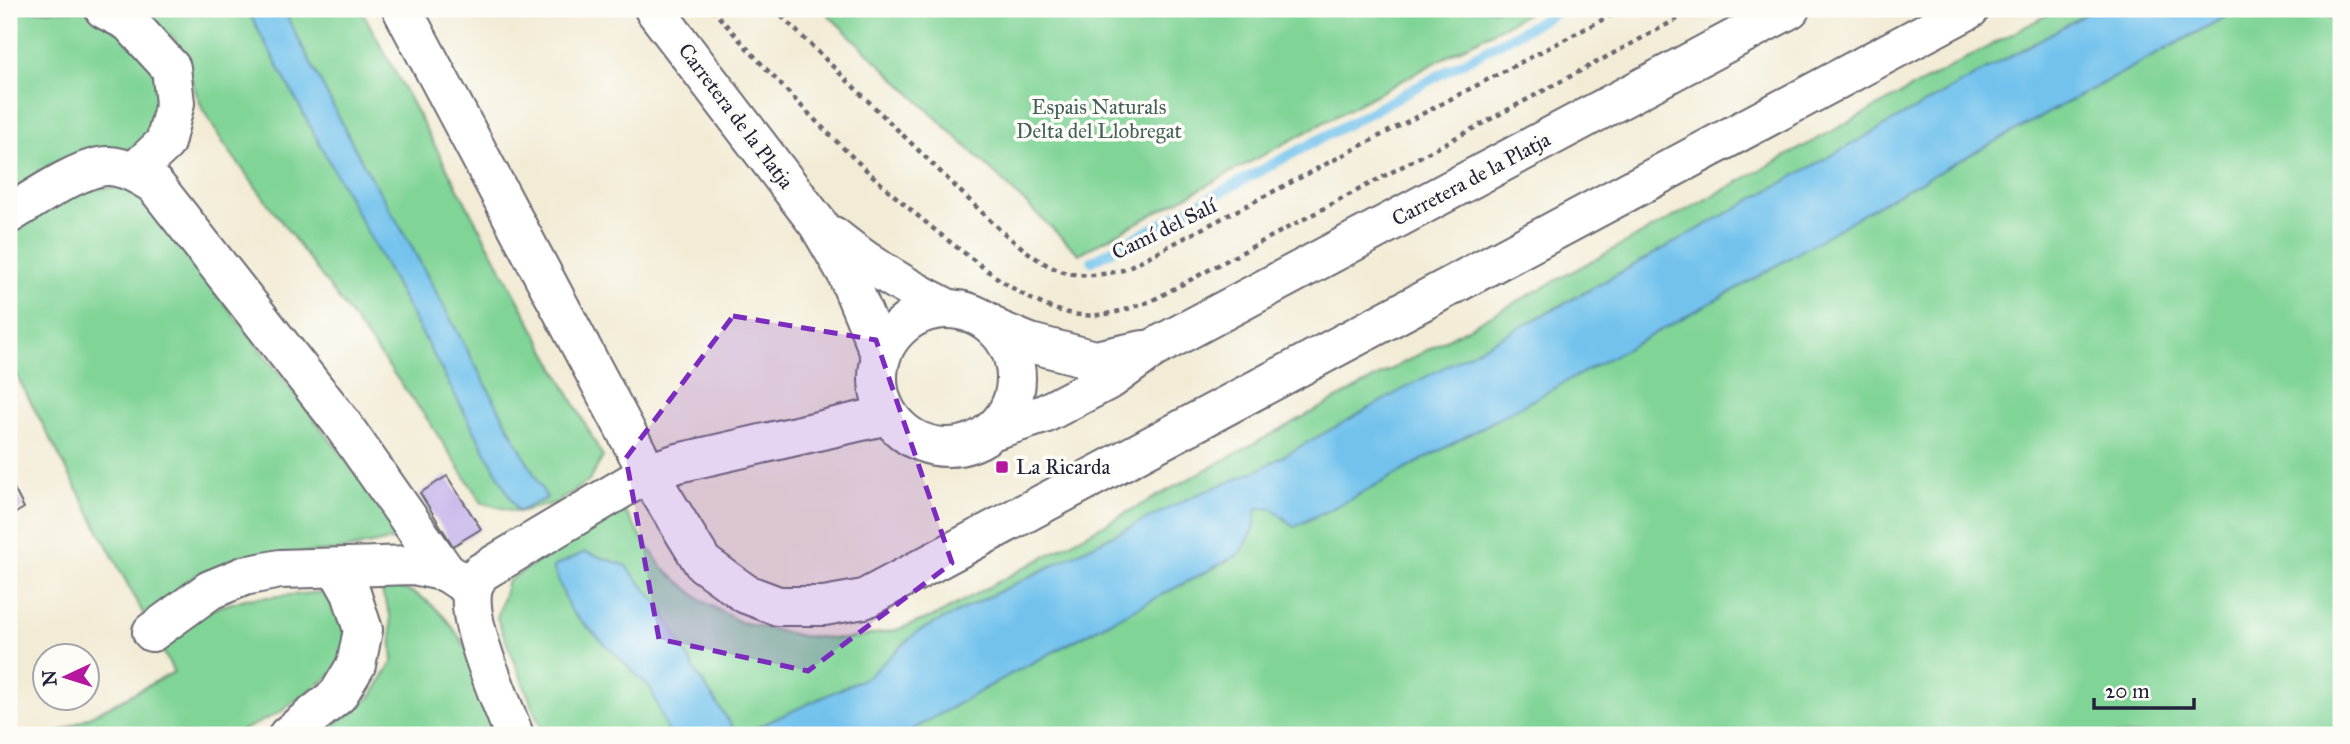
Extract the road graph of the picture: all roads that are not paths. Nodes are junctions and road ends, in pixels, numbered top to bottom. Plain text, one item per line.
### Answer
1 (104, 9) edge
2 (402, 9) edge
3 (654, 9) edge
4 (1790, 9) edge
5 (1970, 9) edge
6 (134, 172) junction
7 (9, 214) edge
8 (818, 224) junction
9 (947, 308) junction
10 (996, 330) junction
11 (1152, 349) junction
12 (881, 356) junction
13 (888, 415) junction
14 (991, 431) junction
15 (648, 473) junction
16 (337, 568) junction
17 (459, 580) junction
18 (152, 632) dead end
19 (288, 735) edge
20 (514, 735) edge

1 - 6 street
2 - 15 street
3 - 8 street, Carretera de la Platja
4 - 11 street, Carretera de la Platja
5 - 15 street
6 - 7 street
6 - 17 street
8 - 9 street, Carretera de la Platja
8 - 12 street, Carretera de la Platja
9 - 10 street
9 - 12 street
10 - 11 street, Carretera de la Platja
10 - 14 street
11 - 14 street, Carretera de la Platja
12 - 13 street
13 - 14 street
13 - 15 street
15 - 17 street
16 - 17 street
16 - 18 street
16 - 19 street
17 - 20 street

